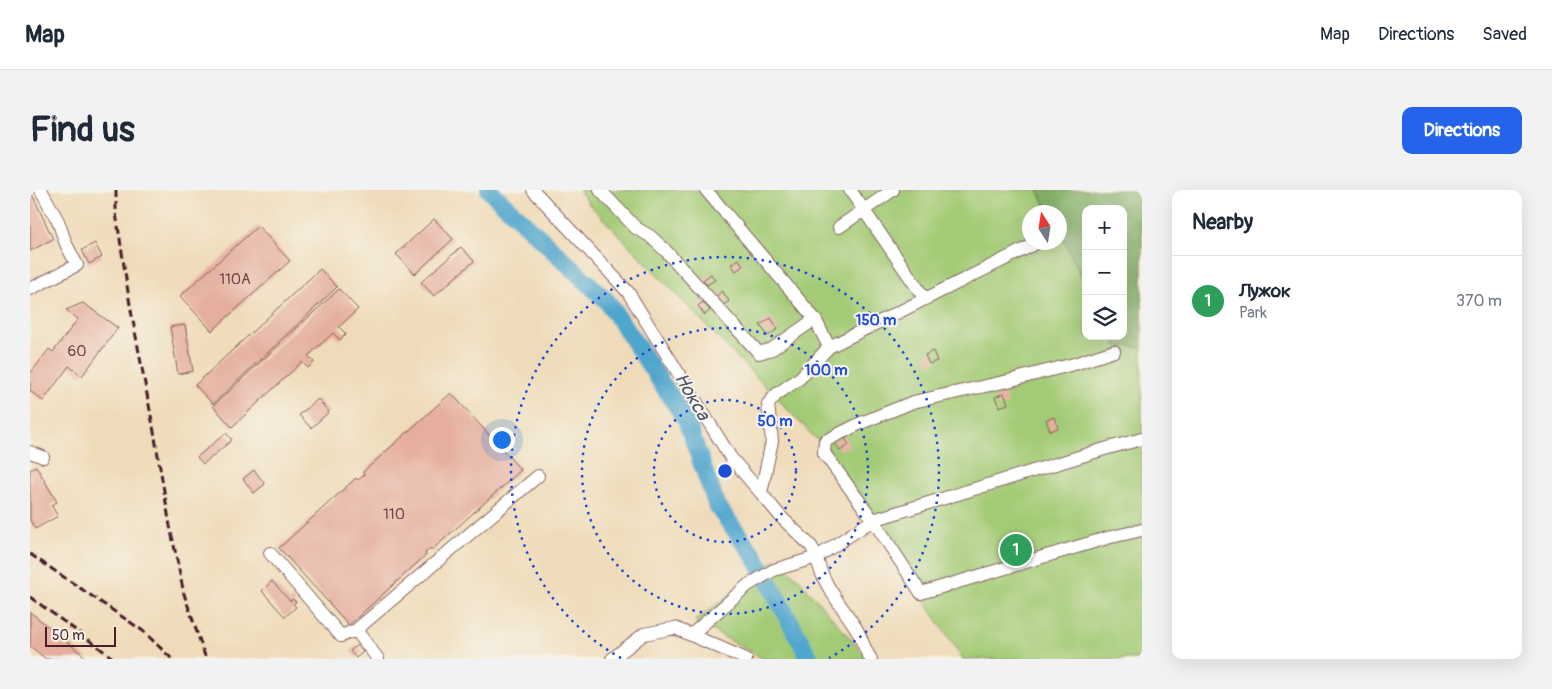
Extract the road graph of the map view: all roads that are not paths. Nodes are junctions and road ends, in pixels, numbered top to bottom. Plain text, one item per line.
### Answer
1 (41, 190) edge
2 (533, 190) edge
3 (600, 190) edge
4 (706, 190) edge
5 (850, 190) edge
6 (893, 190) edge
7 (864, 211) junction
8 (840, 227) dead end
9 (1023, 250) edge
10 (30, 289) edge
11 (925, 299) junction
12 (815, 319) junction
13 (828, 347) junction
14 (1114, 351) dead end
15 (1142, 439) edge
16 (30, 452) edge
17 (43, 457) dead end
18 (538, 476) dead end
19 (761, 493) junction
20 (873, 520) junction
21 (1142, 530) edge
22 (270, 552) dead end
23 (817, 557) junction
24 (356, 630) junction
25 (691, 635) junction
26 (376, 656) edge
27 (612, 659) edge
28 (746, 659) edge
29 (871, 659) edge

1 - 10 lane
2 - 19 lane
3 - 12 lane
4 - 12 lane
5 - 7 lane
6 - 7 lane
7 - 8 lane
7 - 11 lane
9 - 11 lane
11 - 13 lane
12 - 13 lane
13 - 19 lane
14 - 20 lane
15 - 20 lane
16 - 17 lane
18 - 24 lane
19 - 23 lane
20 - 21 lane
20 - 23 lane
22 - 24 lane
23 - 25 lane
23 - 29 lane
24 - 26 lane
25 - 27 lane
25 - 28 lane

